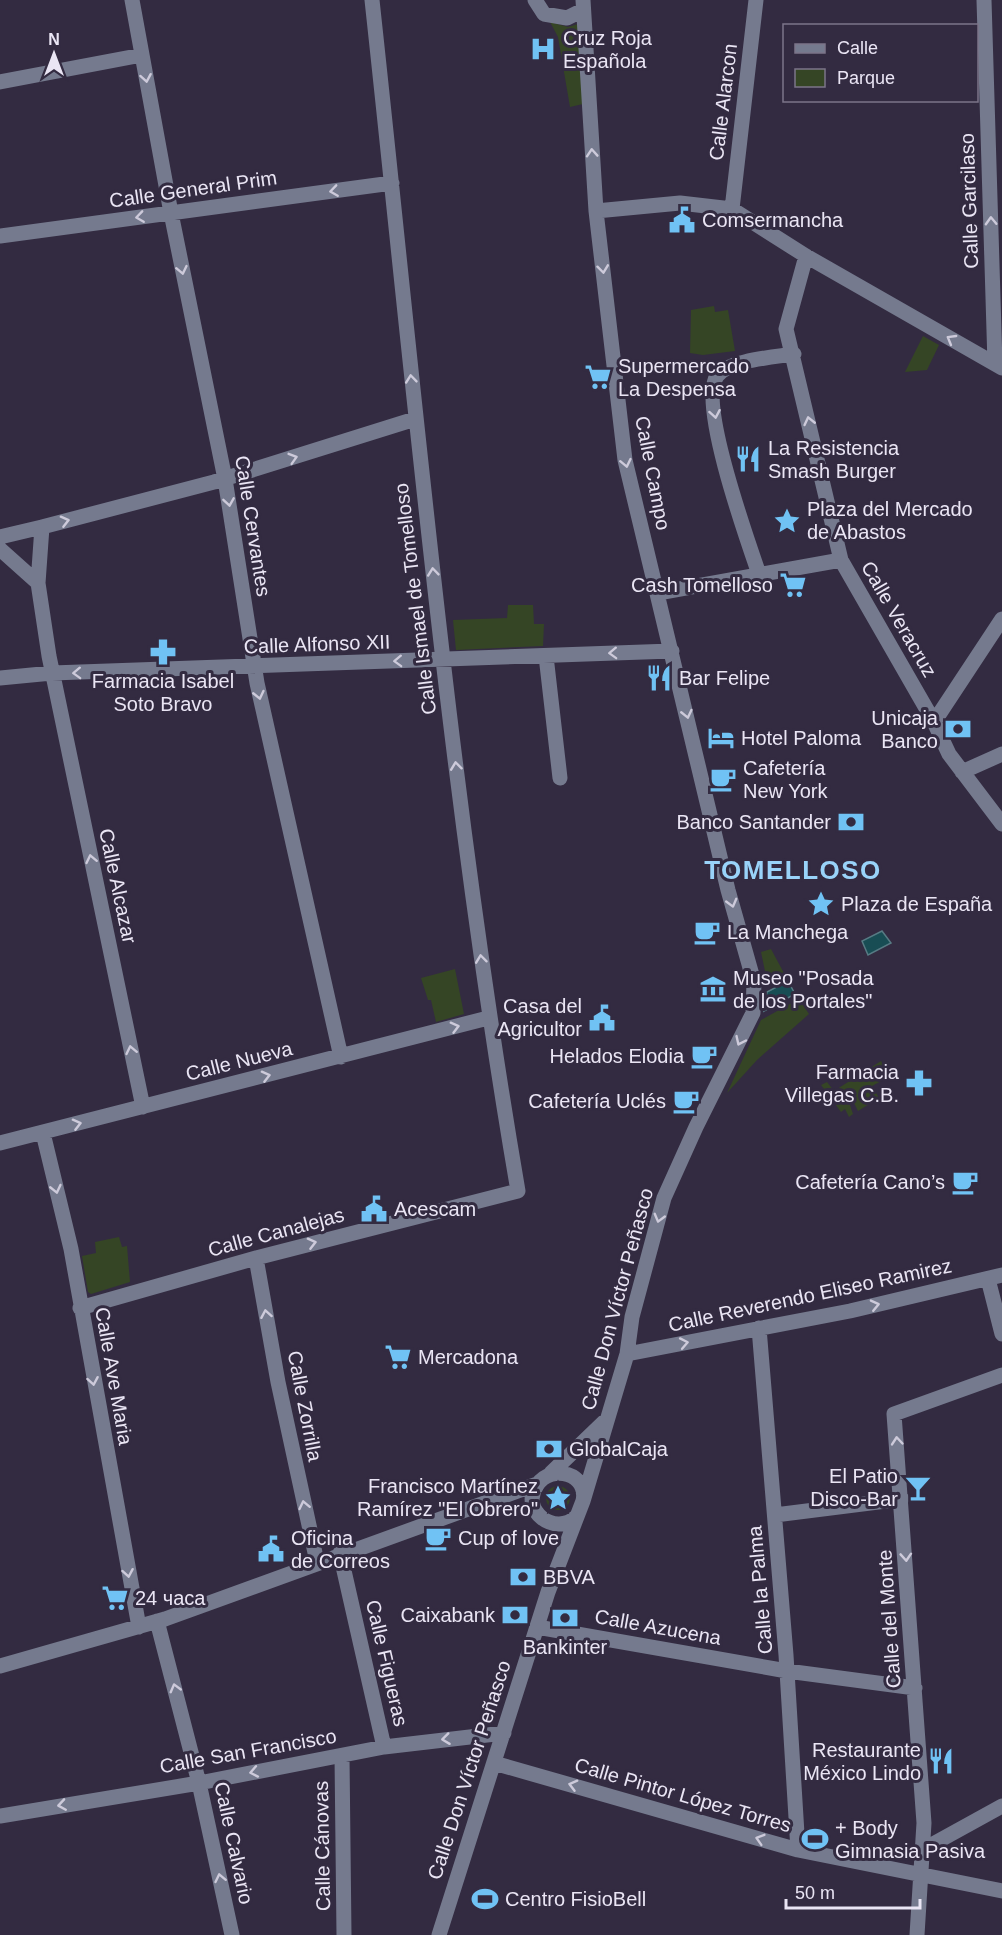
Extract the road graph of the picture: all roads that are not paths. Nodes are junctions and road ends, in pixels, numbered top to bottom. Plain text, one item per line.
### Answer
1 (132, 0) edge
2 (372, 0) edge
3 (535, 0) edge
4 (756, 0) edge
5 (984, 0) edge
6 (583, 5) edge
7 (142, 55) junction
8 (0, 82) edge
9 (392, 183) junction
10 (732, 209) junction
11 (596, 211) junction
12 (171, 213) junction
13 (0, 236) edge
14 (806, 256) junction
15 (794, 354) junction
16 (999, 366) edge
17 (415, 419) junction
18 (225, 479) junction
19 (42, 527) junction
20 (0, 537) edge
21 (0, 549) edge
22 (841, 560) junction
23 (759, 574) junction
24 (38, 583) junction
25 (658, 593) junction
26 (1002, 619) edge
27 (672, 651) junction
28 (546, 656) junction
29 (442, 660) junction
30 (255, 667) junction
31 (52, 673) junction
32 (0, 678) edge
33 (934, 722) junction
34 (1002, 754) edge
35 (962, 772) junction
36 (560, 778) dead end
37 (1002, 824) edge
38 (743, 945) joint
39 (488, 1018) junction
40 (341, 1057) junction
41 (143, 1107) junction
42 (43, 1132) junction
43 (0, 1143) edge
44 (518, 1191) joint
45 (256, 1258) junction
46 (995, 1277) edge
47 (80, 1308) junction
48 (759, 1328) junction
49 (1002, 1334) edge
50 (627, 1354) junction
51 (1002, 1375) edge
52 (607, 1420) junction
53 (551, 1473) junction
54 (537, 1484) junction
55 (902, 1499) junction
56 (583, 1501) junction
57 (775, 1515) junction
58 (576, 1517) junction
59 (340, 1553) junction
60 (317, 1562) junction
61 (156, 1621) junction
62 (140, 1627) junction
63 (537, 1627) junction
64 (0, 1666) edge
65 (787, 1671) junction
66 (915, 1688) junction
67 (504, 1732) junction
68 (384, 1747) junction
69 (342, 1756) junction
70 (494, 1763) junction
71 (199, 1783) junction
72 (1002, 1806) edge
73 (0, 1815) edge
74 (924, 1849) junction
75 (798, 1850) junction
76 (922, 1873) junction
77 (1002, 1891) edge
78 (232, 1935) edge
79 (344, 1935) edge
80 (439, 1935) edge
81 (917, 1935) edge

1 - 7 street, Calle Cervantes
2 - 9 street, Calle Ismael de Tomelloso
3 - 6 street
4 - 10 street, Calle Alarcon
16 -> 5 street, Calle Garcilaso
11 -> 6 street, Calle Campo
7 - 8 street
7 -> 12 street, Calle Cervantes
9 -> 12 street, Calle General Prim
17 -> 9 street, Calle Ismael de Tomelloso
10 - 11 street
10 - 14 street
11 -> 25 street, Calle Campo
12 -> 13 street, Calle General Prim
12 -> 18 street, Calle Cervantes
14 - 15 street
16 -> 14 street
22 -> 15 street
15 -> 23 street
18 -> 17 street
29 -> 17 street, Calle Ismael de Tomelloso
19 -> 18 street
18 -> 30 street, Calle Cervantes
19 - 20 street
19 - 24 street, Calle Alcazar
21 - 24 street
22 - 23 street, Calle Veracruz
22 - 33 street, Calle Veracruz
23 - 25 street, Calle Veracruz
24 - 31 street, Calle Alcazar
25 - 27 street, Calle Campo
26 - 33 street
27 -> 28 street, Calle Alfonso XII
27 -> 38 street, Calle Campo
28 - 29 street, Calle Alfonso XII
28 - 36 street
29 -> 30 street, Calle Alfonso XII
39 -> 29 street, Calle Ismael de Tomelloso
30 -> 31 street, Calle Alfonso XII
30 -> 40 street, Calle Cervantes
31 - 32 street, Calle Alfonso XII
41 -> 31 street, Calle Alcazar
33 - 35 street, Calle Veracruz
34 - 35 street
35 - 37 street, Calle Veracruz
38 -> 50 street, Calle Don Víctor Peñasco
40 -> 39 street, Calle Nueva
39 - 44 street, Calle Ismael de Tomelloso
41 -> 40 street, Calle Nueva
42 -> 41 street, Calle Nueva
42 - 43 street, Calle Nueva
42 -> 47 street, Calle Ave Maria
45 -> 44 street, Calle Canalejas
45 - 47 street, Calle Canalejas
60 -> 45 street, Calle Zorrilla
48 -> 46 street, Calle Reverendo Eliseo Ramirez
46 - 49 street
47 -> 62 street, Calle Ave Maria
50 -> 48 street, Calle Reverendo Eliseo Ramirez
48 - 57 street, Calle la Palma
50 - 52 street, Calle Don Víctor Peñasco
55 -> 51 street, Calle del Monte
52 - 53 street
52 - 56 street, Calle Don Víctor Peñasco
53 - 54 street
53 - 56 street
54 - 58 street
54 - 59 street
55 - 57 street
55 -> 66 street, Calle del Monte
56 - 58 street
57 - 65 street, Calle la Palma
58 - 63 street, Calle Don Víctor Peñasco
59 - 60 street
59 - 68 street, Calle Figueras
60 - 61 street
61 - 62 street
71 -> 61 street, Calle Calvario
62 - 64 street
63 - 65 street, Calle Azucena
63 - 67 street, Calle Don Víctor Peñasco
65 - 66 street, Calle Azucena
65 - 75 street, Calle la Palma
66 - 74 street, Calle del Monte
67 -> 68 street, Calle San Francisco
67 - 70 street, Calle Don Víctor Peñasco
68 - 69 street, Calle San Francisco
69 -> 71 street, Calle San Francisco
69 - 79 street, Calle Cánovas
75 -> 70 street, Calle Pintor López Torres
70 - 80 street, Calle Don Víctor Peñasco
71 -> 73 street, Calle San Francisco
78 -> 71 street, Calle Calvario
72 - 74 street
74 - 76 street, Calle del Monte
75 - 76 street, Calle Pintor López Torres
76 - 77 street, Calle Pintor López Torres
76 - 81 street, Calle del Monte

